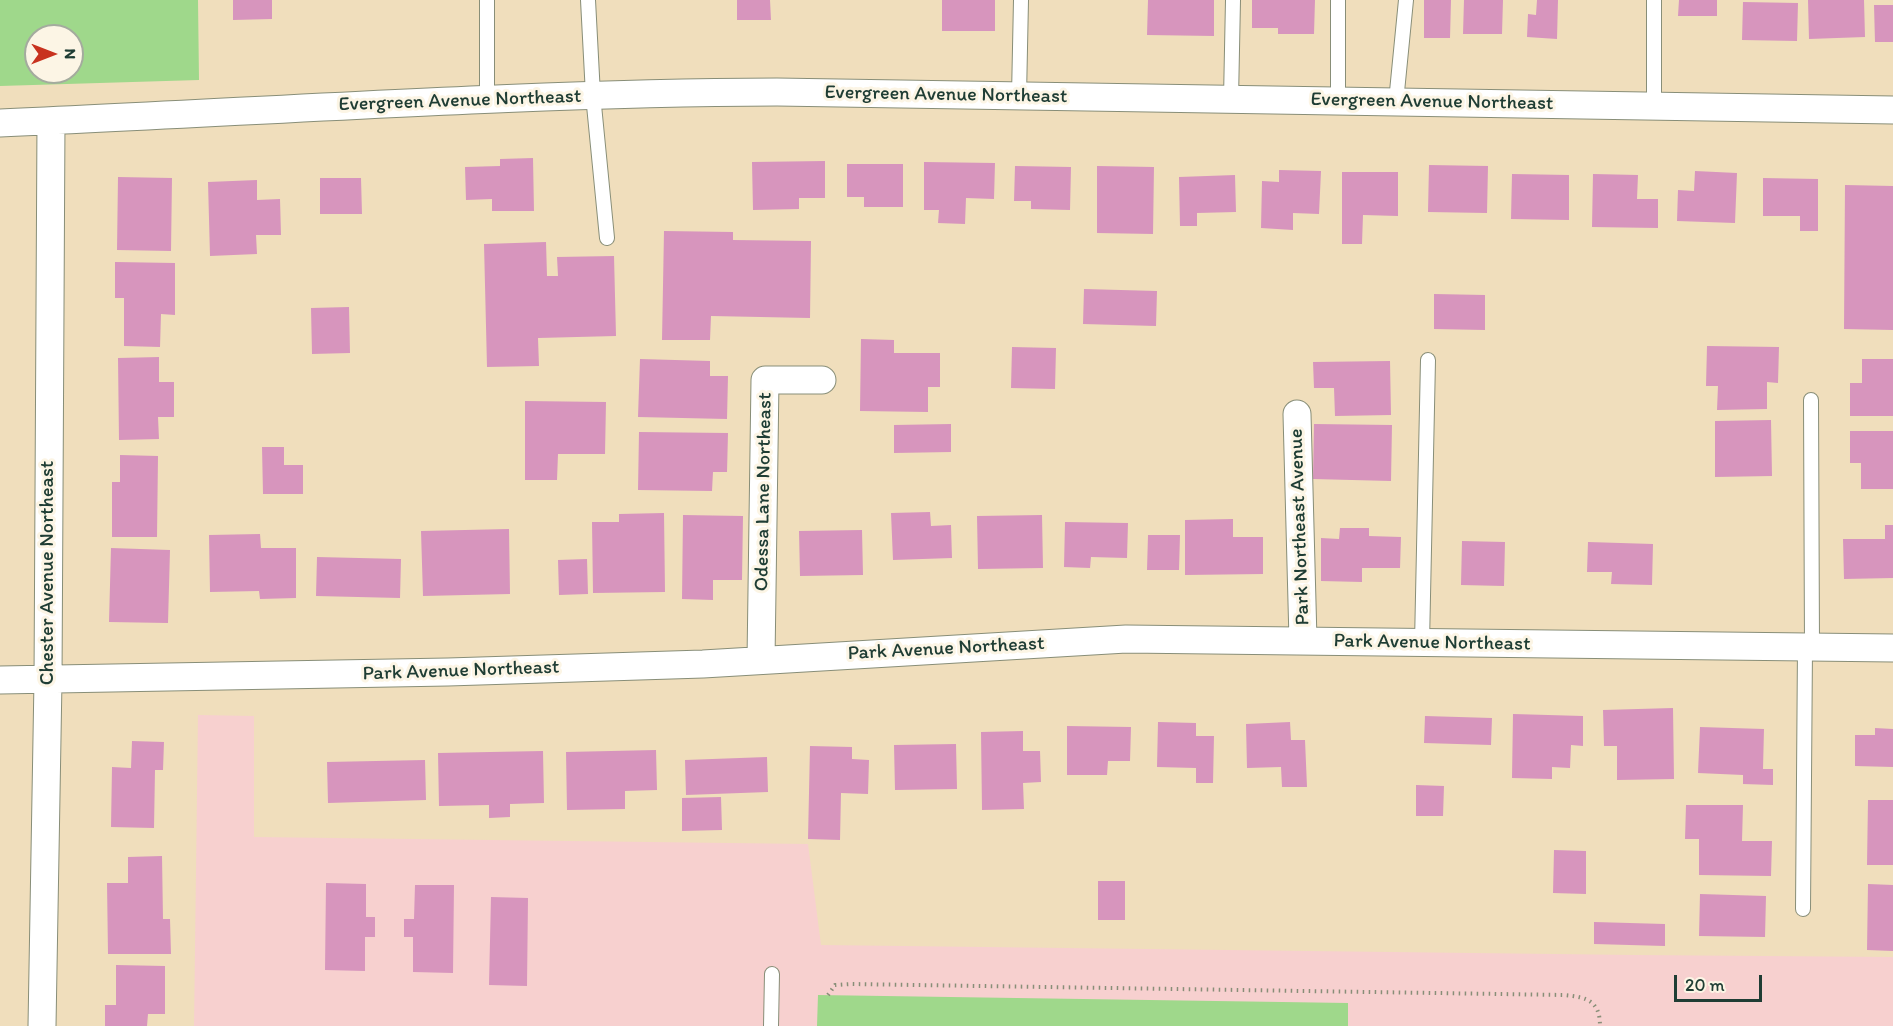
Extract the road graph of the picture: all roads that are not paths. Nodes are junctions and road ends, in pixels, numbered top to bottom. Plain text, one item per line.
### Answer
1 (487, 0) edge
2 (588, 0) edge
3 (1021, 0) edge
4 (1233, 0) edge
5 (1338, 0) edge
6 (1406, 0) edge
7 (1654, 0) edge
8 (593, 95) junction
9 (1019, 96) junction
10 (487, 99) junction
11 (1231, 99) junction
12 (1338, 101) junction
13 (1396, 102) junction
14 (1654, 106) junction
15 (1893, 110) edge
16 (51, 121) junction
17 (0, 123) edge
18 (607, 238) dead end
19 (1428, 360) dead end
20 (822, 380) dead end
21 (1811, 400) dead end
22 (1297, 414) dead end
23 (1303, 640) junction
24 (1422, 643) junction
25 (1808, 647) junction
26 (1893, 648) edge
27 (761, 660) junction
28 (0, 680) edge
29 (48, 680) junction
30 (1803, 909) dead end
31 (772, 974) dead end
32 (42, 1026) edge
33 (771, 1026) edge

1 - 10 lane
2 - 8 lane
3 - 9 lane
4 - 11 lane
5 - 12 lane
6 - 13 lane
7 - 14 lane
8 - 9 street, Evergreen Avenue Northeast
8 - 10 street, Evergreen Avenue Northeast
8 - 18 lane
9 - 11 street, Evergreen Avenue Northeast
10 - 16 street, Evergreen Avenue Northeast
11 - 12 street, Evergreen Avenue Northeast
12 - 13 street, Evergreen Avenue Northeast
13 - 14 street, Evergreen Avenue Northeast
14 - 15 street, Evergreen Avenue Northeast
16 - 17 street, Evergreen Avenue Northeast
16 - 29 street, Chester Avenue Northeast
19 - 24 lane
20 - 27 street, Odessa Lane Northeast
21 - 25 lane
22 - 23 street, Park Northeast Avenue
23 - 24 street, Park Avenue Northeast
23 - 27 street, Park Avenue Northeast
24 - 25 street, Park Avenue Northeast
25 - 26 street, Park Avenue Northeast
25 - 30 lane
27 - 29 street, Park Avenue Northeast
28 - 29 street, Park Avenue Northeast
29 - 32 street, Chester Avenue Northeast
31 - 33 lane

